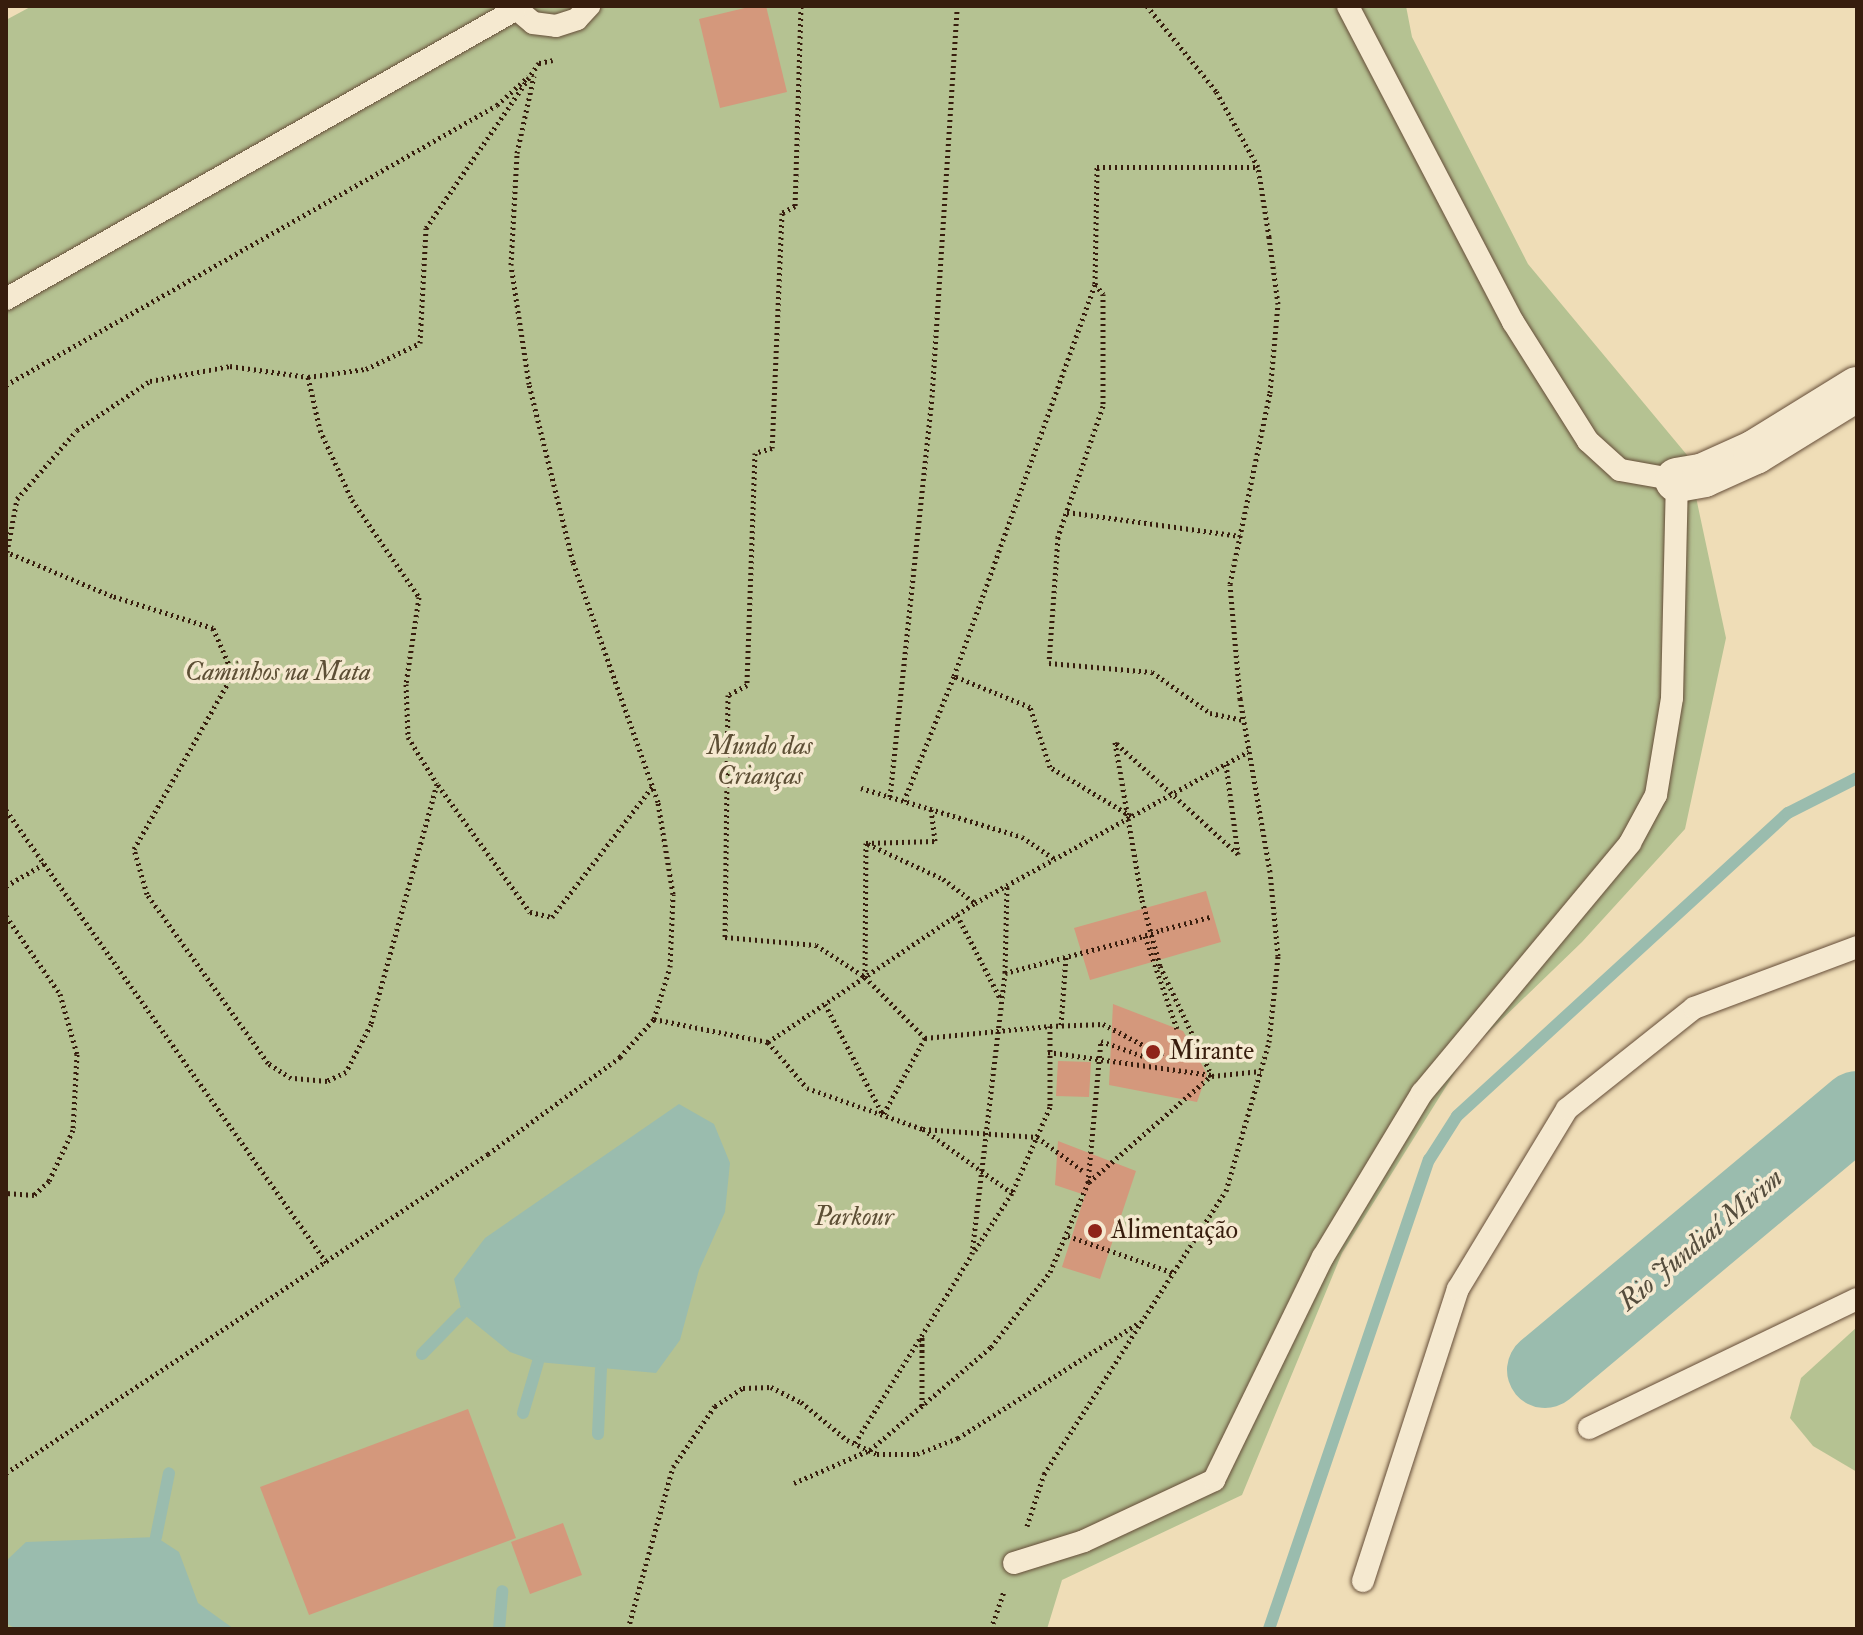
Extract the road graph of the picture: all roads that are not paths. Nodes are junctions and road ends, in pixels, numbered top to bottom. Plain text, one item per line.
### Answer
1 (589, 6) edge
2 (1348, 6) edge
3 (514, 8) edge
4 (6, 299) edge
5 (1857, 389) edge
6 (1677, 480) junction
7 (1857, 947) edge
8 (1857, 1299) edge
9 (1589, 1428) dead end
10 (1014, 1563) road end
11 (1363, 1581) dead end

1 - 3 lane
2 - 6 lane
3 - 4 lane
5 - 6 street
6 - 10 lane
7 - 11 lane
8 - 9 lane

